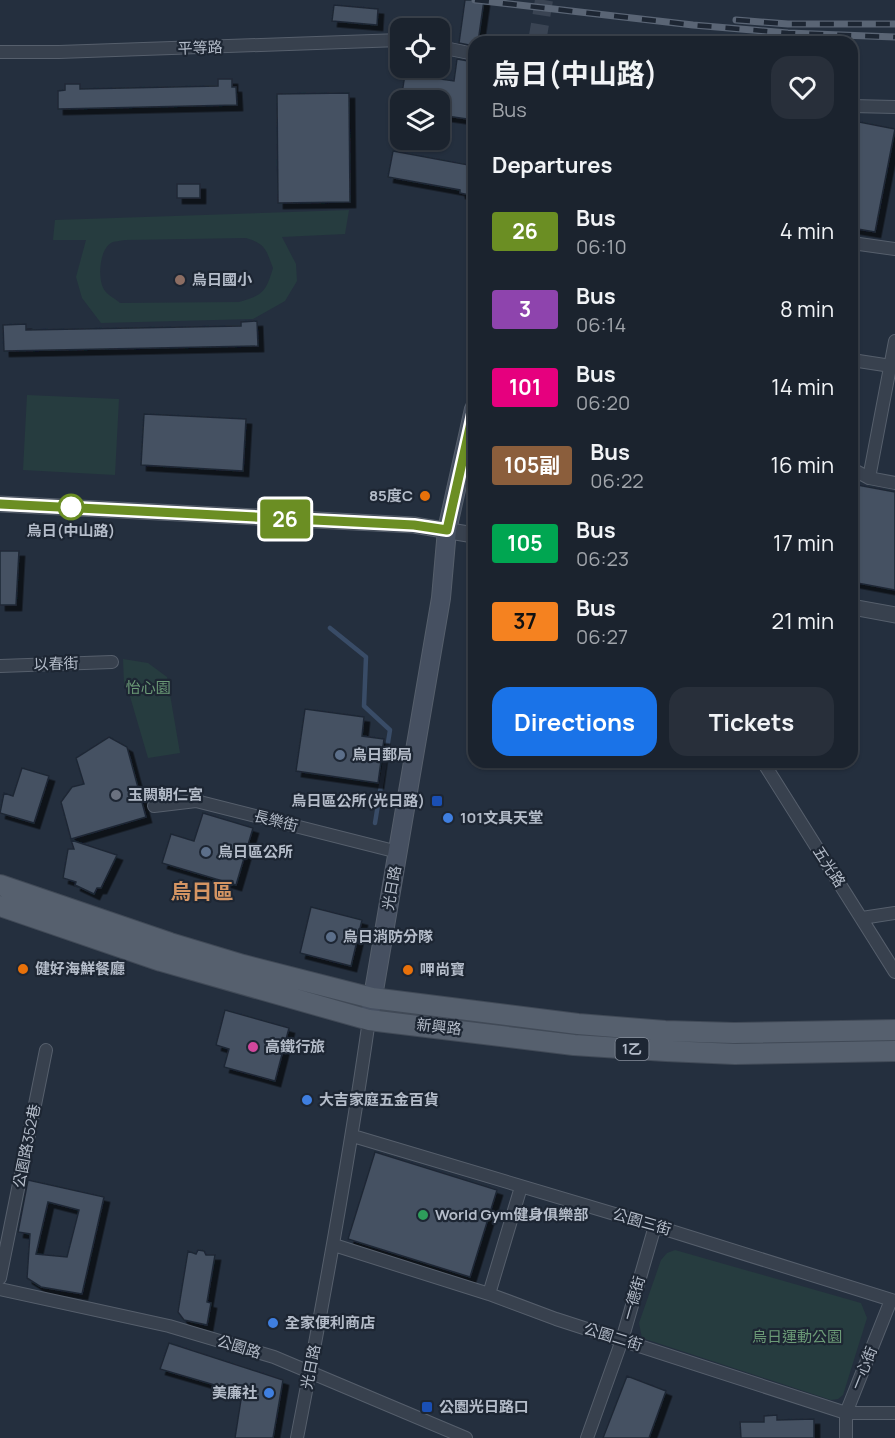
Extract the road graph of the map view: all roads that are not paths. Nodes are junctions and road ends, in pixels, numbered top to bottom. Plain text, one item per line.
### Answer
1 (390, 40) edge
2 (450, 49) edge
3 (0, 52) edge
4 (468, 53) edge
5 (858, 106) edge
6 (895, 107) edge
7 (858, 244) edge
8 (895, 249) edge
9 (895, 340) edge
10 (858, 361) edge
11 (891, 366) junction
12 (468, 436) edge
13 (858, 472) edge
14 (869, 478) junction
15 (895, 483) edge
16 (0, 504) edge
17 (447, 530) junction
18 (468, 534) edge
19 (858, 608) edge
20 (895, 615) edge
21 (112, 662) dead end
22 (0, 666) edge
23 (767, 768) edge
24 (154, 806) dead end
25 (398, 852) junction
26 (0, 885) edge
27 (0, 906) edge
28 (895, 913) edge
29 (862, 918) junction
30 (895, 972) edge
31 (372, 998) junction
32 (369, 1020) junction
33 (895, 1030) edge
34 (46, 1050) dead end
35 (895, 1051) edge
36 (353, 1136) junction
37 (521, 1187) junction
38 (655, 1226) junction
39 (334, 1245) junction
40 (0, 1278) edge
41 (0, 1289) edge
42 (489, 1294) junction
43 (893, 1301) edge
44 (622, 1340) junction
45 (309, 1373) junction
46 (846, 1413) junction
47 (895, 1413) edge
48 (297, 1438) edge
49 (466, 1438) edge
50 (587, 1438) edge
51 (846, 1438) edge

1 - 3 street, 平等路
2 - 4 street
5 - 6 street
7 - 8 street
9 - 11 street
10 - 11 street
11 - 14 street
12 - 17 main road, 光日路
13 - 14 street
14 - 15 street
16 - 17 street
17 - 18 street
17 - 25 main road, 光日路
19 - 20 street
21 - 22 street, 以春街
23 - 29 street, 五光路
24 - 25 street, 長樂街
25 - 31 main road, 光日路
26 - 31 main road, 新興路 / 1乙
27 - 32 main road, 新興路 / 1乙
28 - 29 street
29 - 30 street, 五光路
31 - 32 main road, 光日路
31 - 33 main road, 新興路 / 1乙
32 - 35 main road, 新興路 / 1乙
32 - 36 street, 光日路
34 - 40 street, 公園路352巷
36 - 37 street, 公園三街
36 - 39 street, 光日路
37 - 38 street, 公園三街
37 - 42 street
38 - 43 street, 公園三街
38 - 44 street, 一德街
39 - 42 street, 公園二街
39 - 45 street, 光日路
41 - 45 street, 公園路
42 - 44 street, 公園二街
43 - 46 street, 一心街
44 - 46 street, 公園二街
44 - 50 street, 一德街
45 - 48 street, 光日路
45 - 49 street, 公園路
46 - 47 street, 公園二街
46 - 51 street, 一心街

